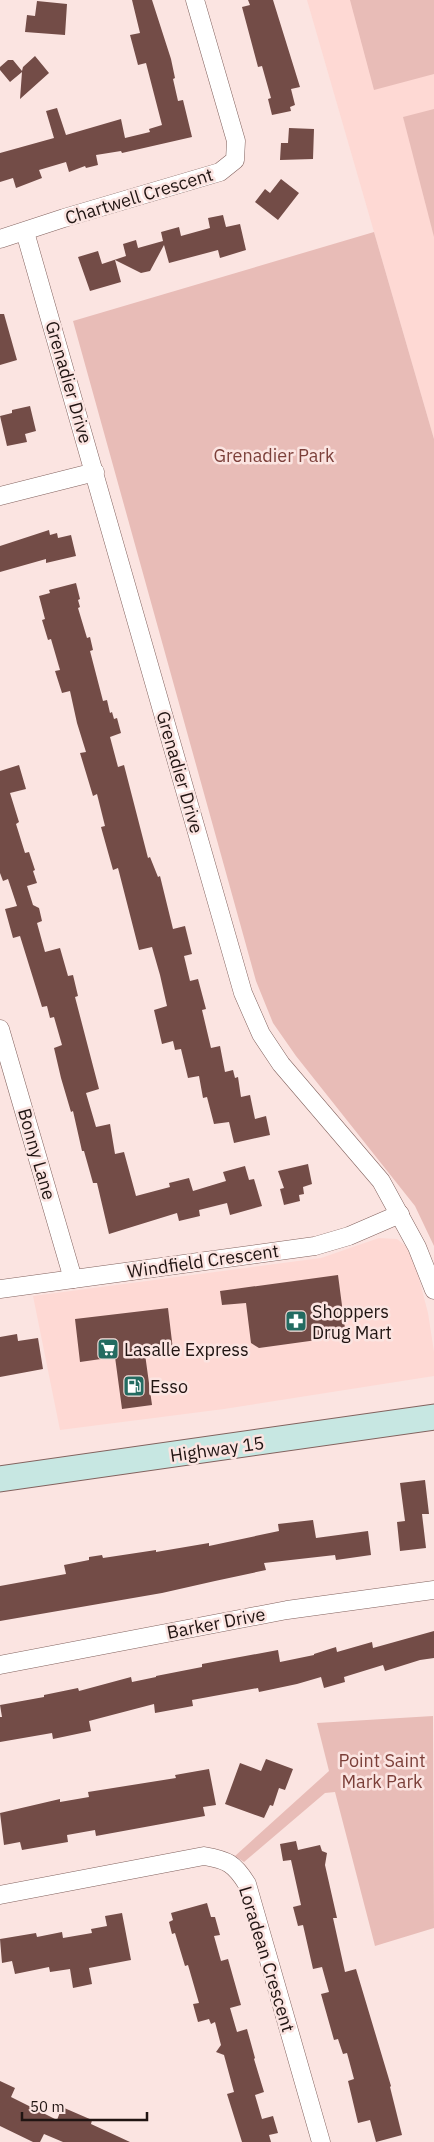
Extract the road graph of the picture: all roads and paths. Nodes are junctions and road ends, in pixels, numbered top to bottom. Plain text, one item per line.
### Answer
1 (195, 0) edge
2 (24, 232) junction
3 (0, 239) edge
4 (95, 472) junction
5 (0, 496) edge
6 (0, 1028) edge
7 (400, 1214) junction
8 (73, 1279) junction
9 (0, 1288) edge
10 (434, 1290) edge
11 (434, 1417) edge
12 (0, 1479) edge
13 (434, 1590) edge
14 (0, 1664) edge
15 (0, 1895) edge
16 (320, 2142) edge

1 - 2 street, Chartwell Crescent
2 - 3 street
2 - 4 street, Grenadier Drive
4 - 5 street
4 - 7 street, Grenadier Drive
6 - 8 street, Bonny Lane
7 - 8 street, Windfield Crescent
7 - 10 street, Grenadier Drive
8 - 9 street, Windfield Crescent
11 - 12 main road, Highway 15
13 - 14 street, Barker Drive
15 - 16 street, Loradean Crescent

